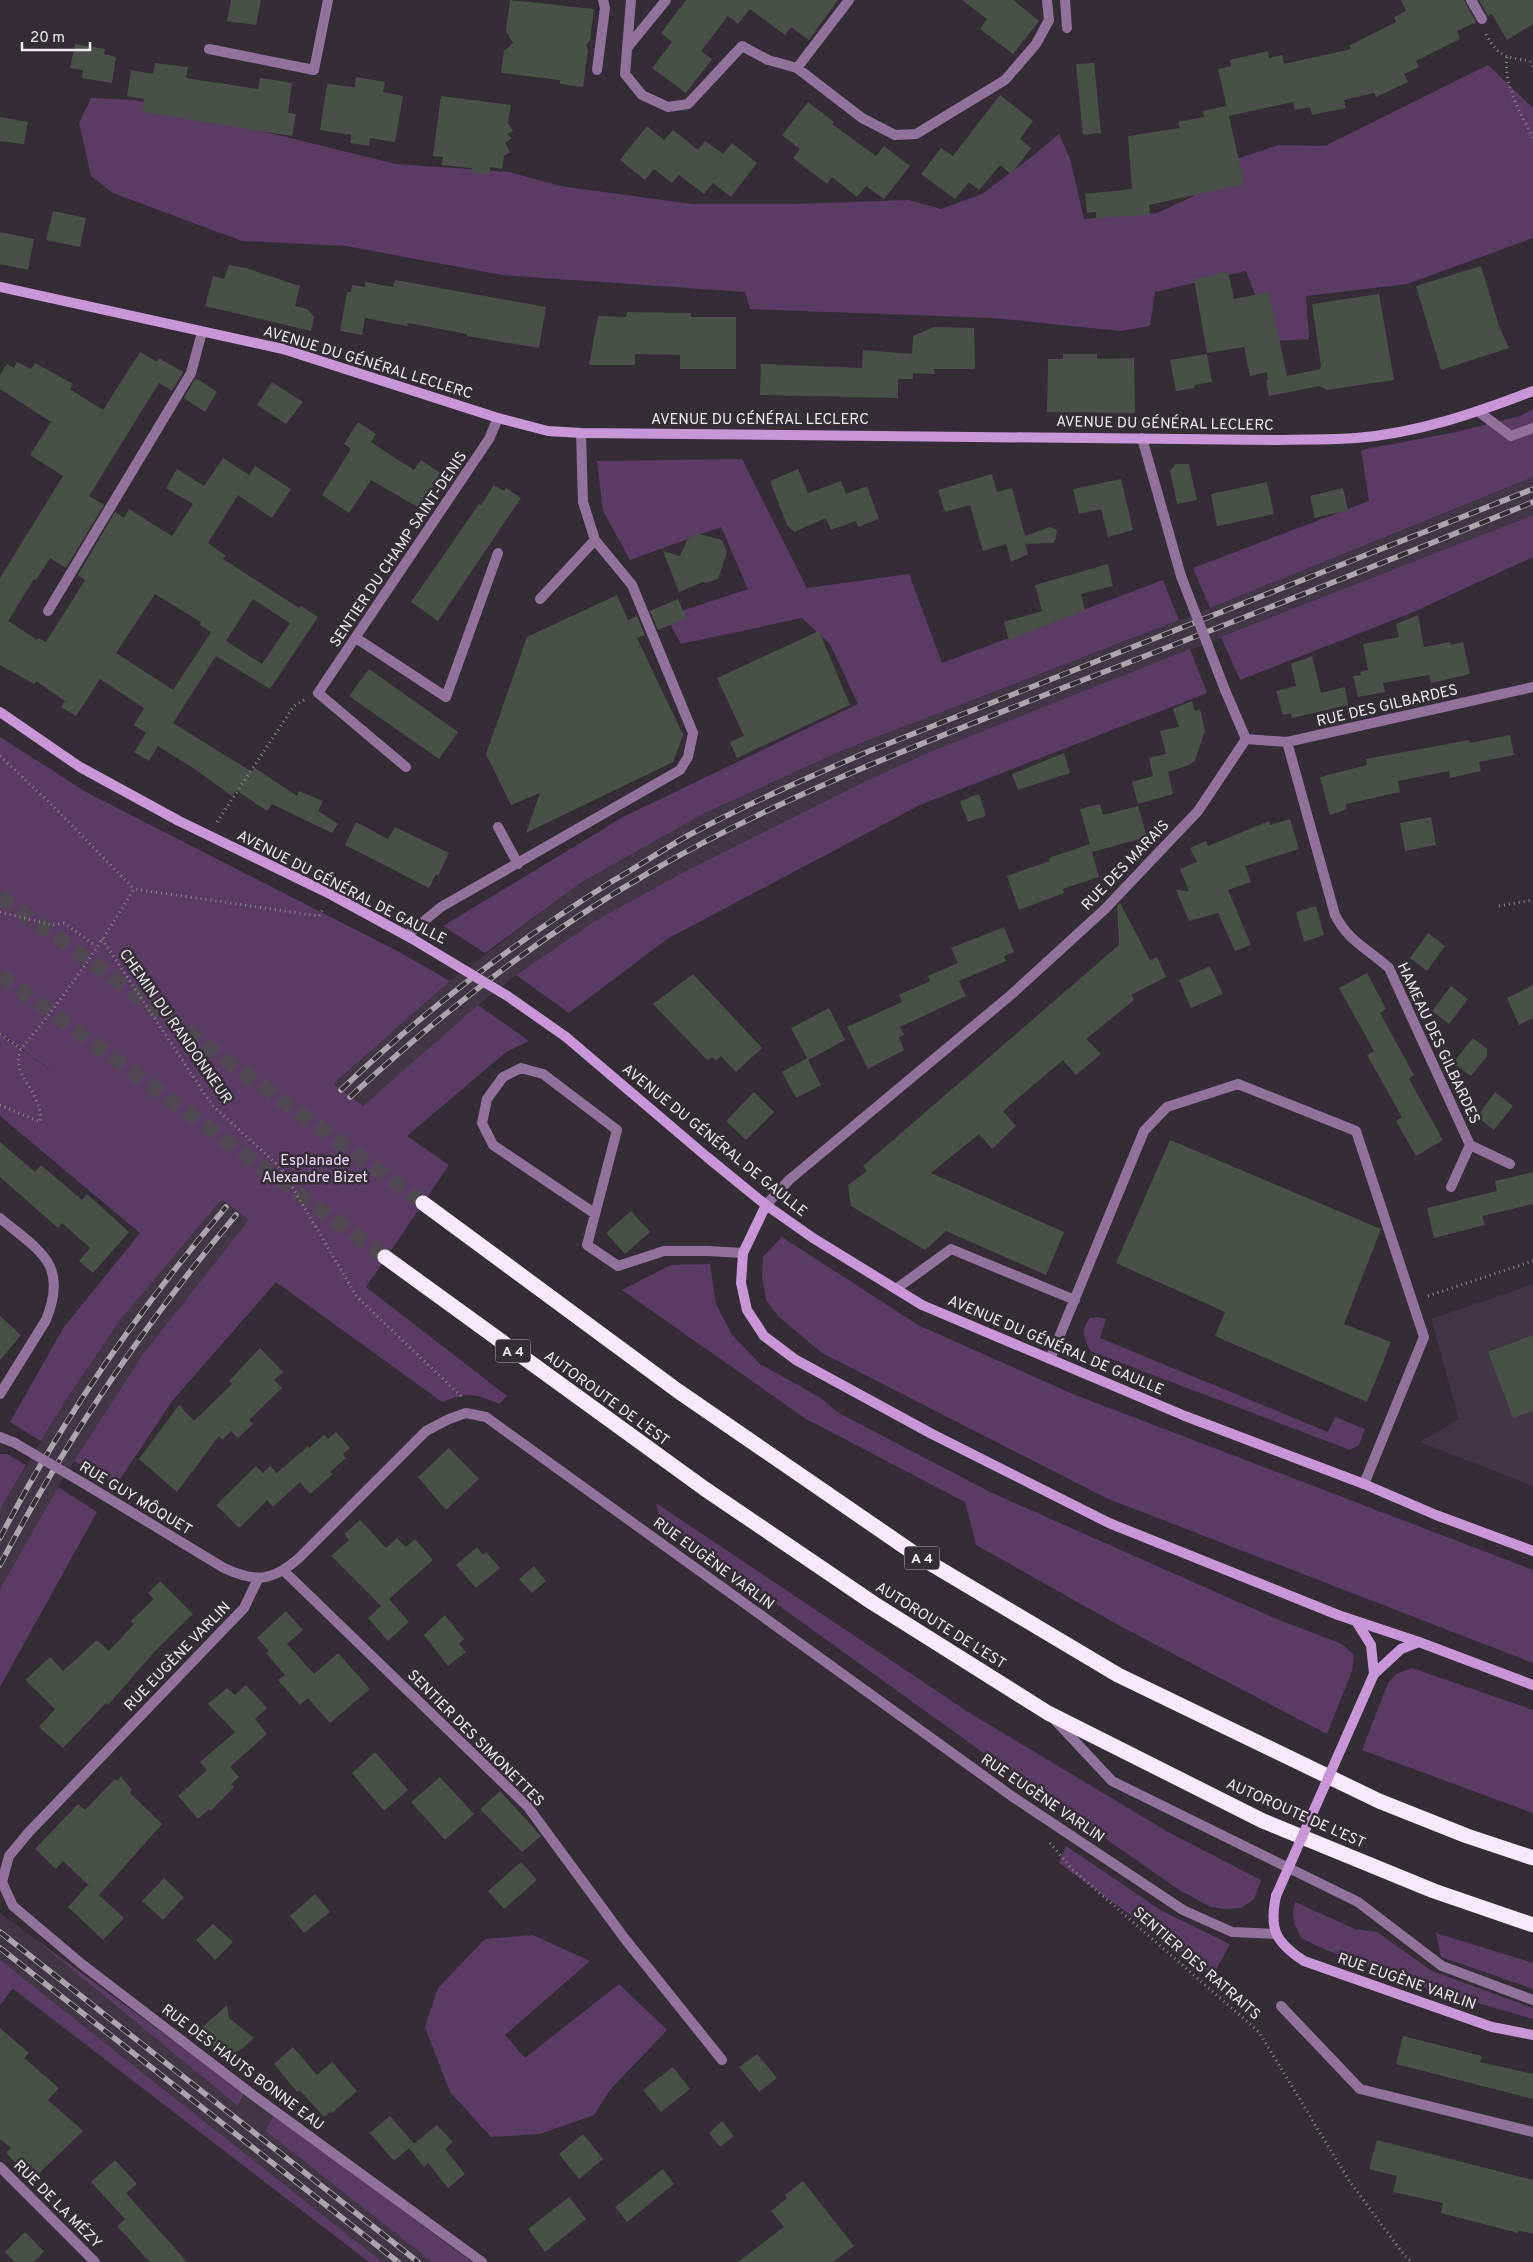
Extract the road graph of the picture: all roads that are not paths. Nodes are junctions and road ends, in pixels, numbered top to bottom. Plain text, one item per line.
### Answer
1 (328, 0) edge
2 (603, 0) edge
3 (631, 0) edge
4 (666, 0) edge
5 (849, 0) edge
6 (1047, 0) edge
7 (1065, 0) edge
8 (1471, 0) edge
9 (1482, 19) road end
10 (1067, 28) dead end
11 (627, 48) junction
12 (209, 49) dead end
13 (797, 68) junction
14 (597, 70) dead end
15 (0, 287) edge
16 (202, 332) junction
17 (1533, 391) edge
18 (1479, 412) junction
19 (498, 418) junction
20 (1533, 428) edge
21 (581, 434) junction
22 (1142, 438) junction
23 (595, 540) junction
24 (498, 553) dead end
25 (540, 599) dead end
26 (48, 610) dead end
27 (356, 638) junction
28 (1533, 687) edge
29 (0, 712) edge
30 (1246, 739) junction
31 (1287, 742) junction
32 (406, 767) dead end
33 (498, 827) dead end
34 (518, 864) junction
35 (409, 936) junction
36 (1470, 1145) junction
37 (1510, 1164) dead end
38 (1451, 1187) dead end
39 (423, 1203) tunnel mouth
40 (766, 1205) junction
41 (594, 1213) junction
42 (0, 1218) edge
43 (743, 1253) junction
44 (385, 1258) tunnel mouth
45 (896, 1289) junction
46 (1074, 1300) junction
47 (1050, 1359) junction
48 (0, 1394) edge
49 (0, 1437) edge
50 (1364, 1484) junction
51 (1533, 1551) edge
52 (284, 1571) junction
53 (258, 1579) junction
54 (1356, 1621) junction
55 (1419, 1642) junction
56 (1374, 1674) junction
57 (1533, 1685) edge
58 (1048, 1713) junction
59 (1533, 1858) edge
60 (2, 1882) joint
61 (1533, 1925) edge
62 (1276, 1934) junction
63 (1533, 2000) edge
64 (1281, 2006) dead end
65 (1533, 2035) edge
66 (722, 2060) dead end
67 (1533, 2132) edge
68 (0, 2167) edge
69 (95, 2262) edge
70 (482, 2262) edge

1 - 12 street
2 - 14 street
3 - 11 street
4 - 11 street
5 - 13 street
6 - 13 street
7 - 10 street
8 - 9 street
11 - 13 street
15 - 16 main road, AVENUE DU GÉNÉRAL LECLERC
16 - 19 main road, AVENUE DU GÉNÉRAL LECLERC
16 - 26 street
17 - 18 main road, AVENUE DU GÉNÉRAL LECLERC
18 - 20 street
18 - 22 main road, AVENUE DU GÉNÉRAL LECLERC
19 - 21 main road, AVENUE DU GÉNÉRAL LECLERC
19 - 27 street, SENTIER DU CHAMP SAINT-DENIS
21 - 22 main road, AVENUE DU GÉNÉRAL LECLERC
21 - 23 street
22 - 30 street, bridge
23 - 25 street
23 - 34 street
24 - 27 street
27 - 32 street, SENTIER DU CHAMP SAINT-DENIS
28 - 31 street, RUE DES GILBARDES
29 - 35 main road, AVENUE DU GÉNÉRAL DE GAULLE
30 - 31 street, RUE DES GILBARDES
30 - 40 street, RUE DES MARAIS
31 - 36 street, HAMEAU DES GILBARDES
33 - 34 street
34 - 35 street
35 - 40 main road, AVENUE DU GÉNÉRAL DE GAULLE, bridge
36 - 37 street
36 - 38 street
39 - 59 highway, A 4
40 - 43 main road
40 - 45 main road, AVENUE DU GÉNÉRAL DE GAULLE
41 - 41 street
41 - 43 street
42 - 48 street
43 - 54 main road
44 - 58 highway, AUTOROUTE DE L’EST / A 4
45 - 46 street
45 - 47 main road, AVENUE DU GÉNÉRAL DE GAULLE
46 - 47 street
46 - 50 street
47 - 50 main road, AVENUE DU GÉNÉRAL DE GAULLE
49 - 53 street, RUE GUY MÔQUET, bridge
50 - 51 main road, AVENUE DU GÉNÉRAL DE GAULLE
52 - 53 street, RUE EUGÈNE VARLIN
52 - 62 street, RUE EUGÈNE VARLIN
52 - 66 street, SENTIER DES SIMONETTES
53 - 60 street, RUE EUGÈNE VARLIN
54 - 55 main road
54 - 56 main road
55 - 56 main road
55 - 57 main road
56 - 62 main road, bridge
58 - 61 highway, AUTOROUTE DE L’EST / A 4
58 - 63 street
60 - 70 street, RUE DES HAUTS BONNE EAU
62 - 65 main road, RUE EUGÈNE VARLIN
64 - 67 street
68 - 69 street, RUE DE LA MÉZY

